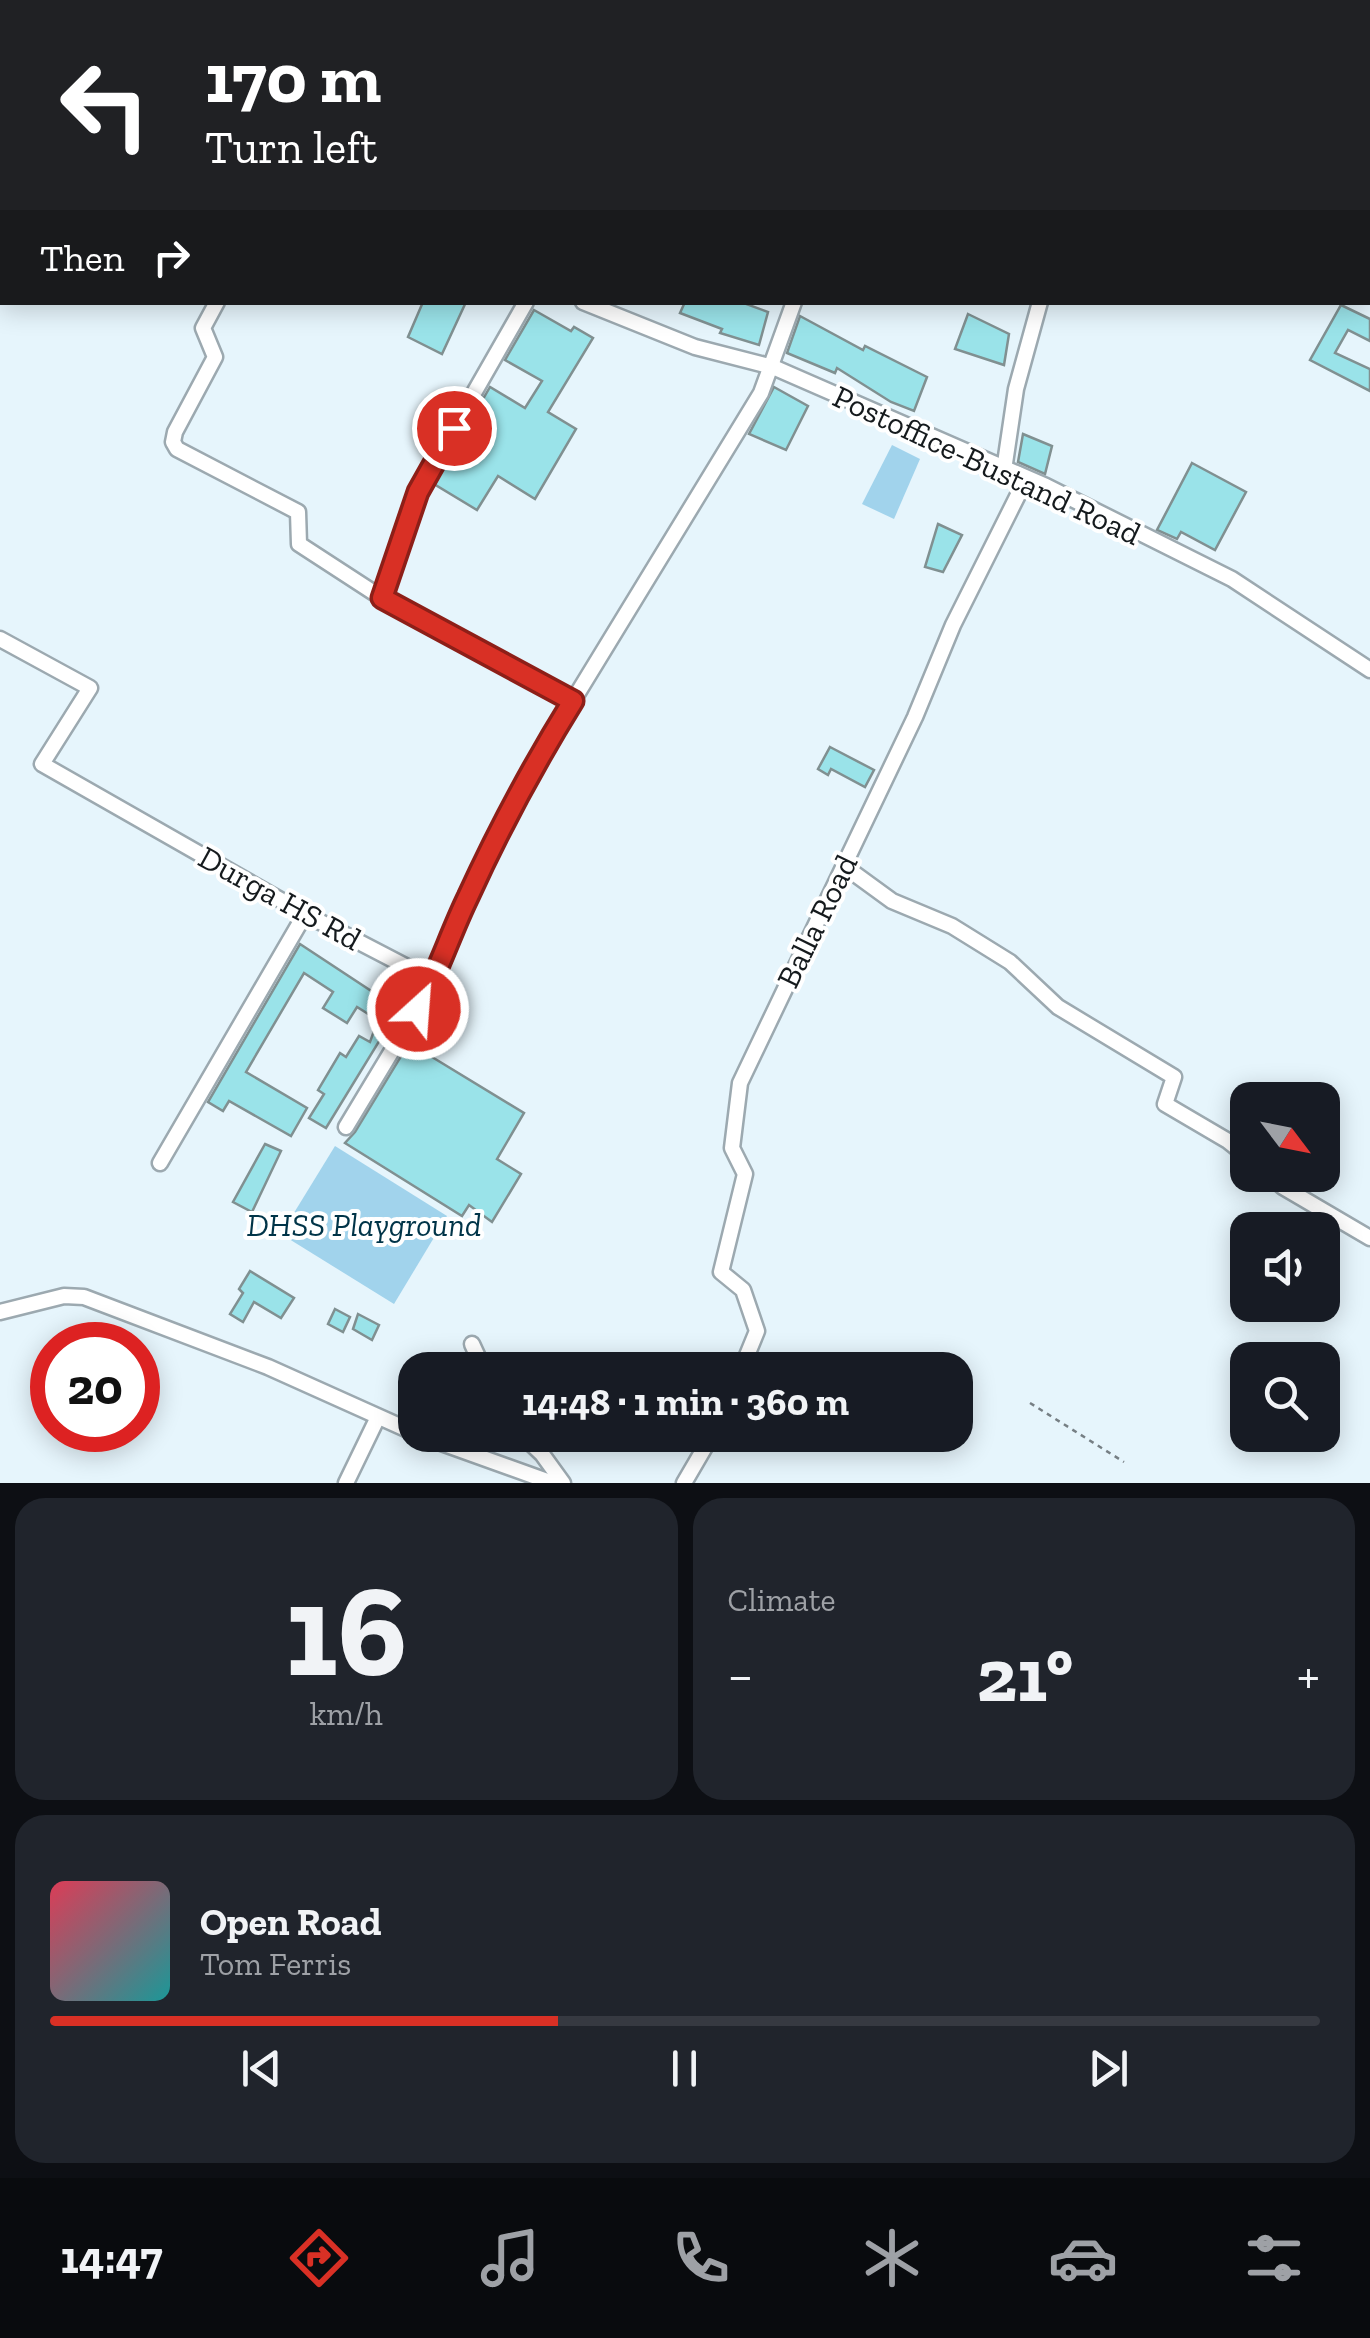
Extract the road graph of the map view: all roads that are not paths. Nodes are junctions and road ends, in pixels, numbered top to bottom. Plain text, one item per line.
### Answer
1 (216, 305) edge
2 (524, 305) edge
3 (591, 305) edge
4 (793, 305) edge
5 (1039, 305) edge
6 (772, 368) junction
7 (1004, 470) junction
8 (1026, 480) junction
9 (382, 598) junction
10 (0, 639) edge
11 (1370, 670) edge
12 (573, 701) junction
13 (844, 866) junction
14 (305, 914) junction
15 (434, 980) junction
16 (346, 1128) dead end
17 (1230, 1143) edge
18 (160, 1164) dead end
19 (1291, 1192) edge
20 (1370, 1238) edge
21 (0, 1312) edge
22 (472, 1344) dead end
23 (476, 1352) edge
24 (748, 1352) edge
25 (377, 1418) junction
26 (398, 1426) edge
27 (467, 1452) edge
28 (540, 1452) edge
29 (702, 1452) edge
30 (346, 1483) edge
31 (553, 1483) edge
32 (563, 1483) edge
33 (684, 1483) edge

1 - 9 street
2 - 9 street
3 - 6 street, Postoffice-Bustand Road
4 - 6 street
5 - 7 street
6 - 7 street, Postoffice-Bustand Road
6 - 12 street
7 - 8 street, Postoffice-Bustand Road
8 - 11 street, Postoffice-Bustand Road
8 - 13 street, Balla Road
9 - 12 street
10 - 14 street, Durga HS Rd
12 - 15 street
13 - 17 street
13 - 24 street, Balla Road
14 - 15 street, Durga HS Rd
14 - 18 street
15 - 16 street
19 - 20 street
21 - 25 street
22 - 23 street
25 - 26 street
25 - 30 street
27 - 31 street
28 - 32 street
29 - 33 street

